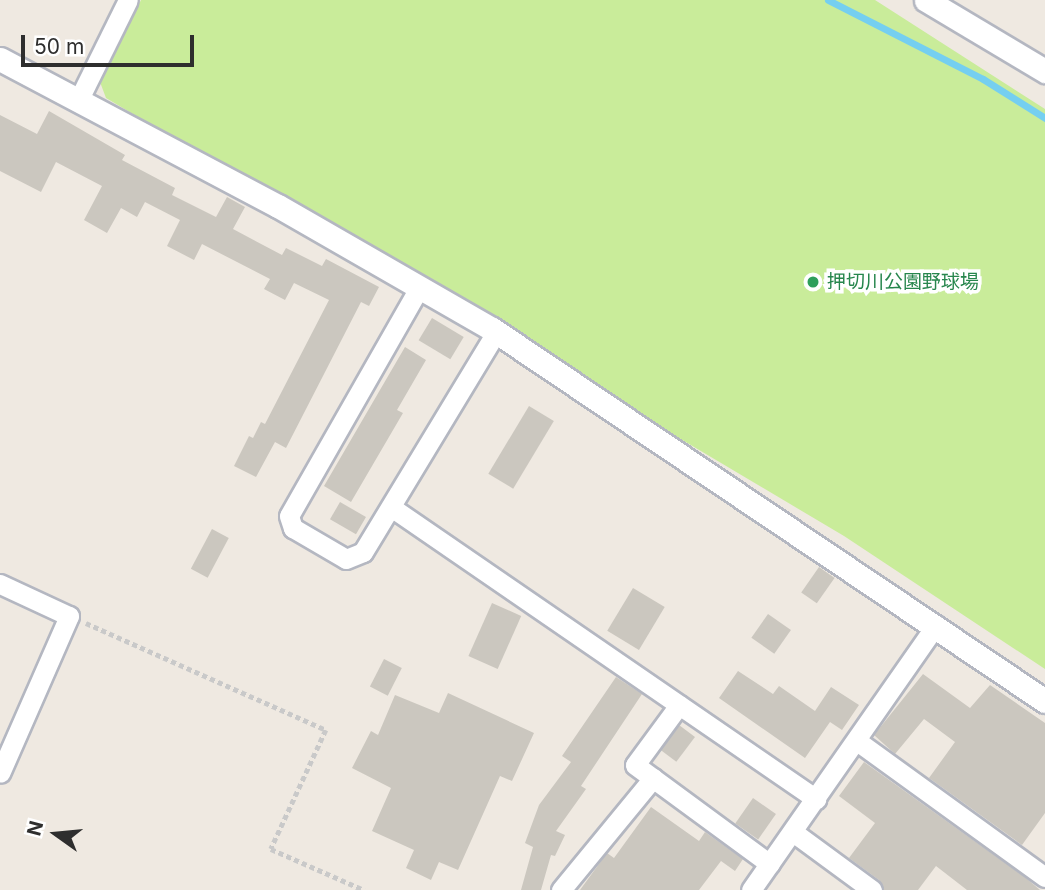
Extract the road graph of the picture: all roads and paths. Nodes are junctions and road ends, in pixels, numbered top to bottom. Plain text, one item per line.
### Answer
1 (128, 0) edge
2 (926, 0) edge
3 (0, 59) edge
4 (1045, 71) edge
5 (79, 99) junction
6 (419, 288) junction
7 (496, 332) junction
8 (391, 507) junction
9 (0, 584) edge
10 (69, 616) junction
11 (936, 625) junction
12 (1045, 701) edge
13 (679, 705) junction
14 (857, 741) junction
15 (0, 773) edge
16 (653, 778) junction
17 (816, 799) junction
18 (793, 832) junction
19 (769, 864) junction
20 (1045, 877) edge
21 (364, 890) edge
22 (561, 890) edge
23 (751, 890) edge
24 (872, 890) edge

1 - 5 street
2 - 4 street
3 - 5 street
5 - 6 street
6 - 7 street
6 - 8 street
7 - 8 street
7 - 11 street
8 - 13 street
9 - 10 street
10 - 15 street
10 - 21 path
11 - 12 street
11 - 14 street
13 - 16 street
13 - 17 street
14 - 17 street
14 - 20 street
16 - 19 street
16 - 22 street
17 - 18 street
18 - 19 street
18 - 24 street
19 - 23 street

